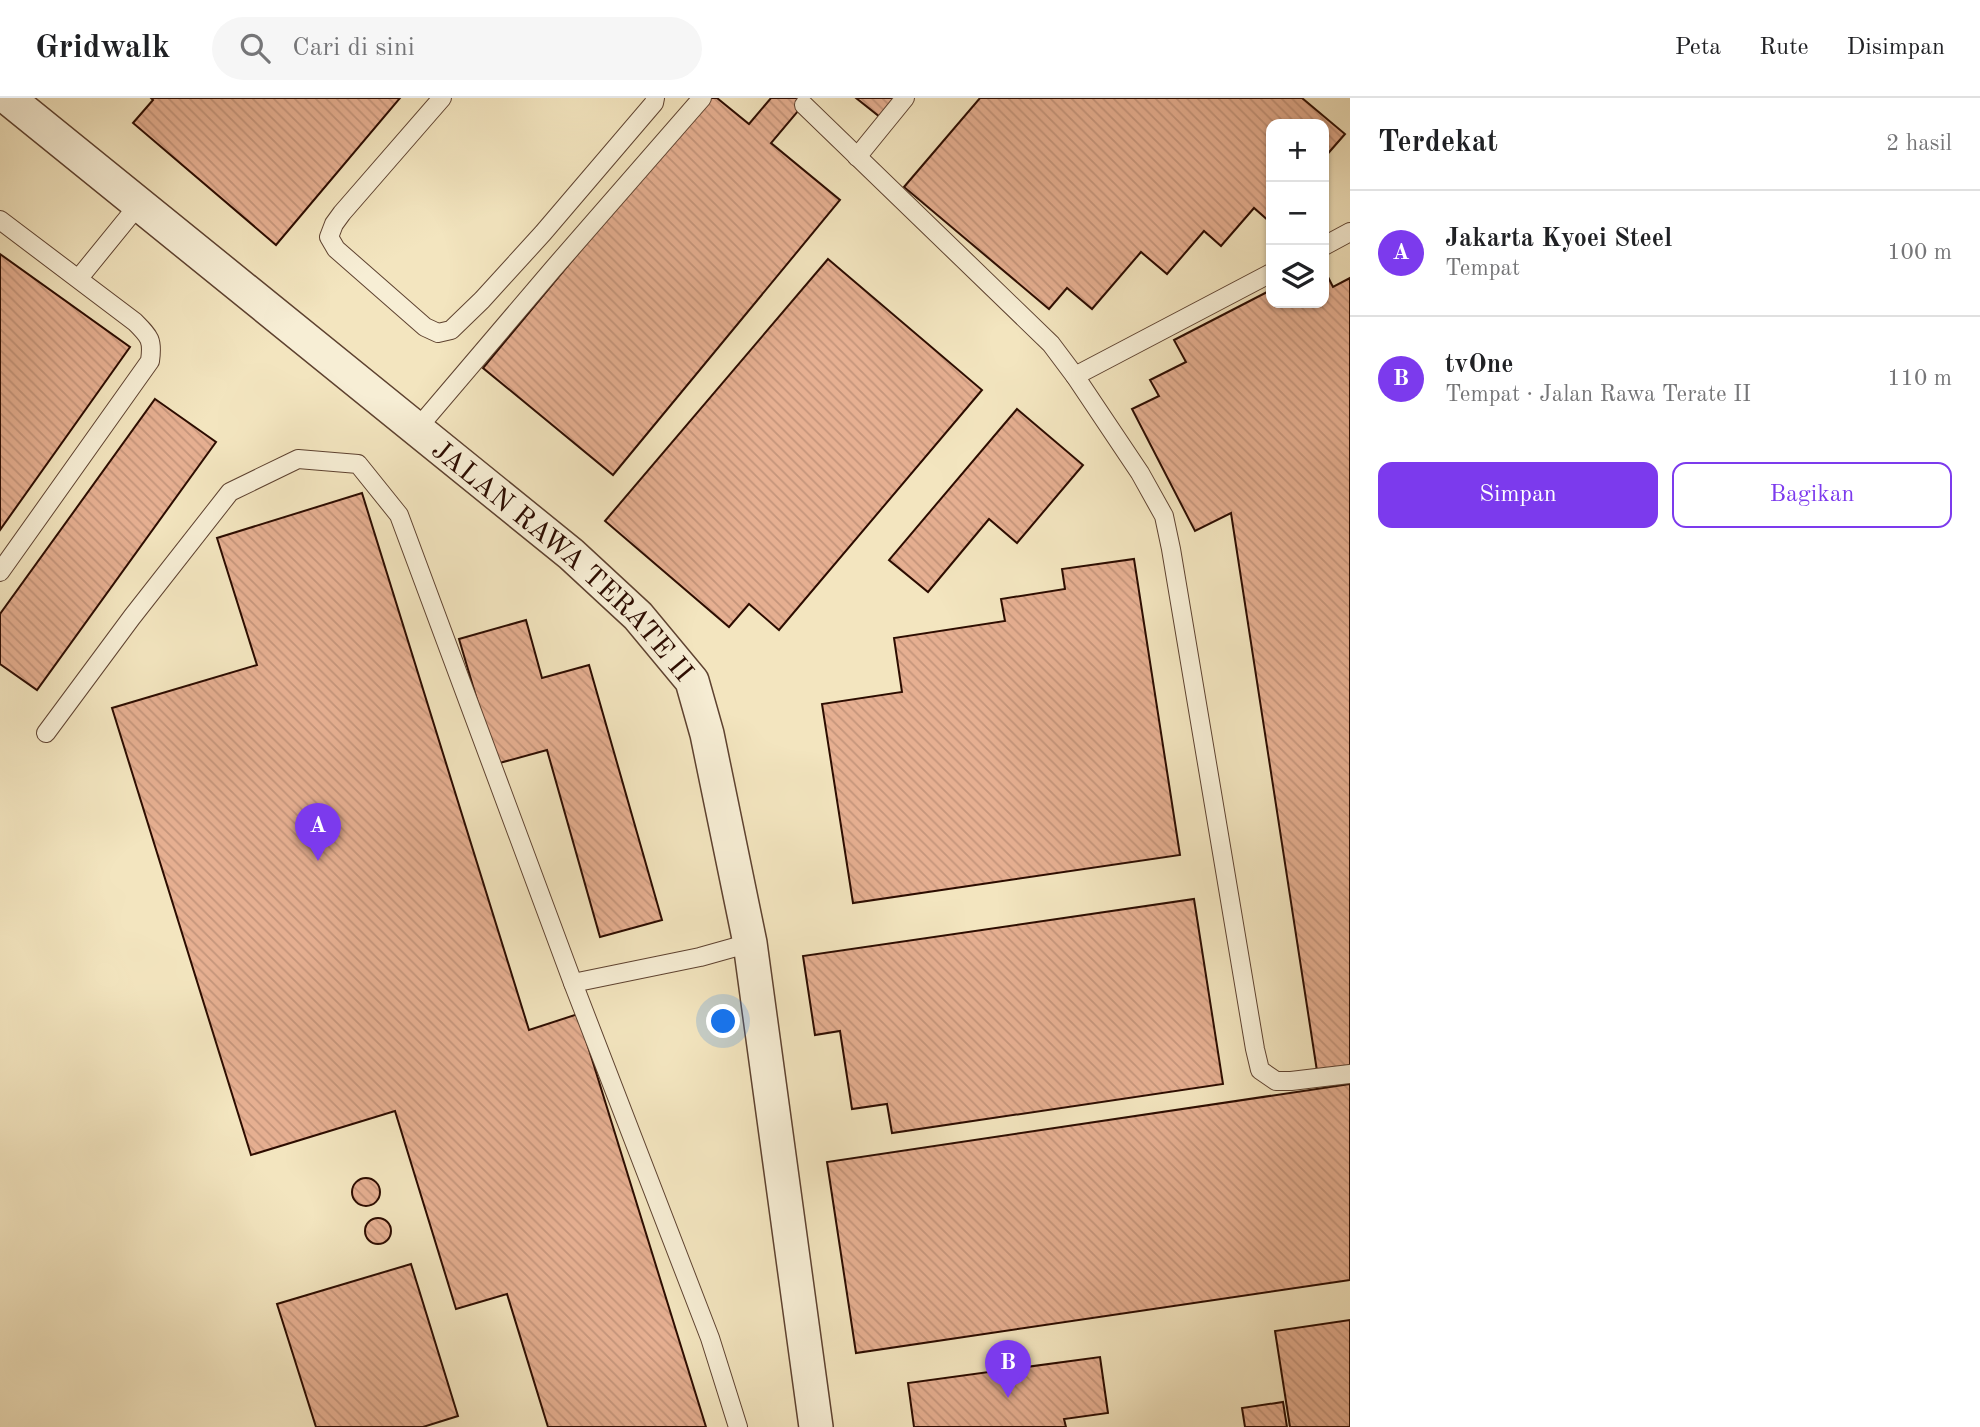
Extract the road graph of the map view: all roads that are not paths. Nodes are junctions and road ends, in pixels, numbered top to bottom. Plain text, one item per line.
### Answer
1 (8, 98) edge
2 (442, 98) edge
3 (654, 98) edge
4 (702, 98) edge
5 (905, 98) edge
6 (804, 104) dead end
7 (857, 157) junction
8 (139, 203) junction
9 (0, 220) edge
10 (1350, 232) edge
11 (1326, 245) edge
12 (1266, 276) edge
13 (79, 278) junction
14 (1075, 376) junction
15 (416, 430) junction
16 (0, 572) edge
17 (46, 733) dead end
18 (750, 943) junction
19 (573, 983) junction
20 (1350, 1074) edge
21 (738, 1427) edge
22 (816, 1427) edge

1 - 8 street, JALAN RAWA TERATE II
2 - 3 lane
4 - 15 lane
5 - 7 lane
6 - 7 lane
7 - 14 lane
8 - 13 lane
8 - 15 street, JALAN RAWA TERATE II
9 - 13 lane
10 - 11 lane
12 - 14 lane
13 - 16 lane
14 - 20 lane
15 - 18 street, JALAN RAWA TERATE II
17 - 19 lane
18 - 19 lane
18 - 22 street, JALAN RAWA TERATE II
19 - 21 lane

